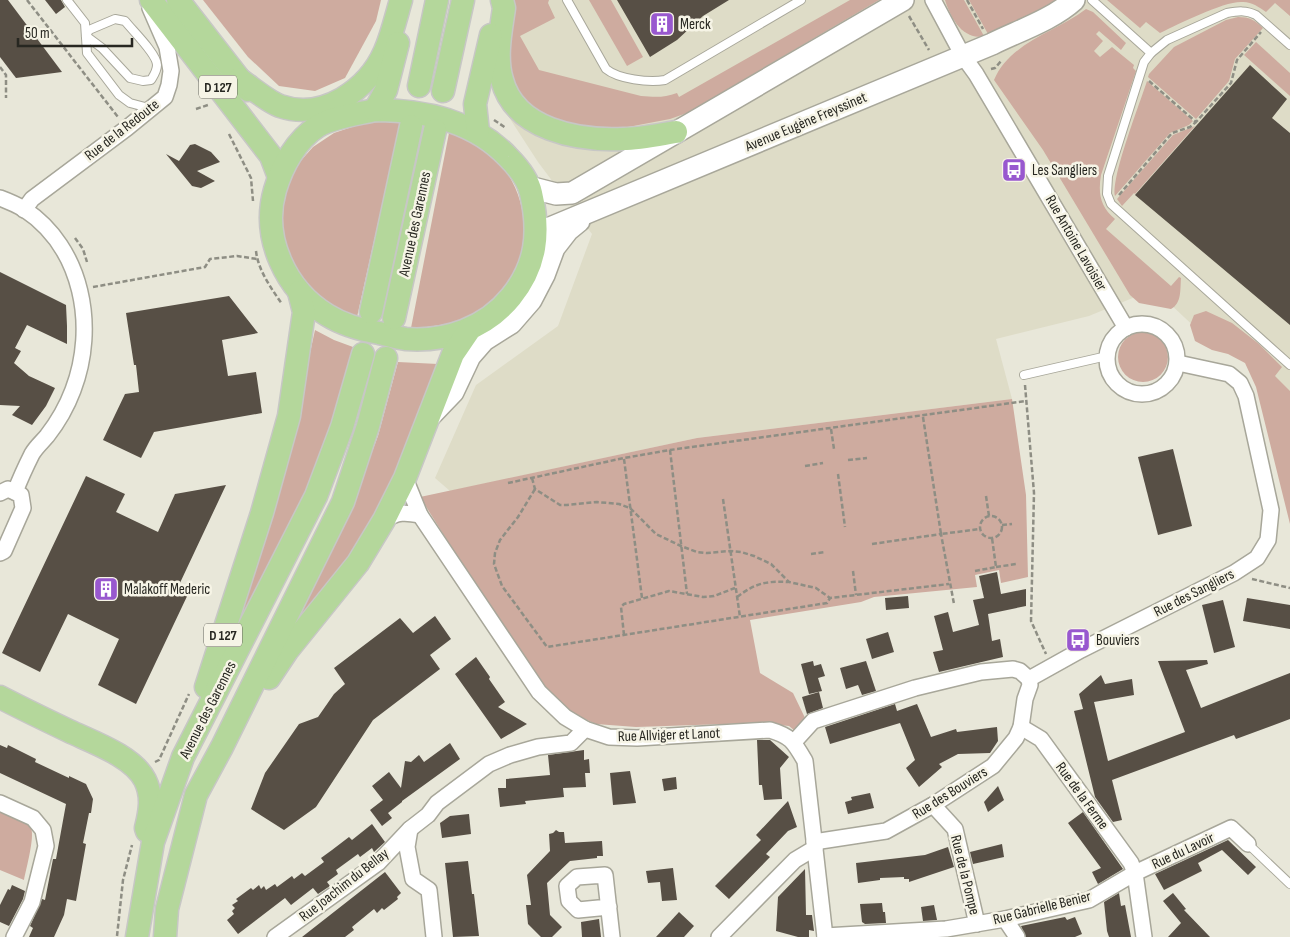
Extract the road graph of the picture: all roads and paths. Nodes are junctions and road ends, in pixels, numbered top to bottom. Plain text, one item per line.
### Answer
1 (27, 0) edge
2 (67, 0) edge
3 (147, 0) edge
4 (152, 0) edge
5 (178, 0) edge
6 (401, 0) edge
7 (407, 0) edge
8 (437, 0) edge
9 (463, 0) edge
10 (501, 0) edge
11 (567, 0) edge
12 (801, 0) edge
13 (933, 0) edge
14 (1074, 0) edge
15 (1092, 0) edge
16 (902, 1) edge
17 (1267, 25) junction
18 (86, 36) junction
19 (1290, 45) edge
20 (1151, 53) junction
21 (963, 56) junction
22 (1004, 57) dead end
23 (938, 66) junction
24 (0, 67) edge
25 (1141, 73) junction
26 (976, 74) junction
27 (239, 79) junction
28 (419, 86) dead end
29 (443, 91) dead end
30 (6, 98) dead end
31 (211, 104) dead end
32 (154, 106) junction
33 (196, 109) dead end
34 (375, 110) junction
35 (477, 122) junction
36 (1196, 122) junction
37 (318, 126) junction
38 (411, 126) dead end
39 (127, 128) junction
40 (227, 130) dead end
41 (435, 130) dead end
42 (509, 131) dead end
43 (676, 132) junction
44 (279, 176) junction
45 (529, 187) junction
46 (0, 198) edge
47 (1111, 204) junction
48 (253, 205) dead end
49 (24, 210) junction
50 (593, 210) junction
51 (73, 236) dead end
52 (536, 239) junction
53 (256, 250) dead end
54 (88, 265) dead end
55 (91, 279) dead end
56 (299, 292) junction
57 (371, 312) dead end
58 (394, 318) dead end
59 (1126, 328) junction
60 (470, 329) junction
61 (363, 354) dead end
62 (1107, 356) junction
63 (386, 358) dead end
64 (1178, 363) junction
65 (1290, 365) edge
66 (1024, 375) joint
67 (1026, 401) junction
68 (923, 416) junction
69 (429, 417) junction
70 (831, 429) junction
71 (834, 449) dead end
72 (670, 450) junction
73 (624, 458) junction
74 (867, 458) dead end
75 (848, 460) dead end
76 (823, 463) dead end
77 (805, 466) dead end
78 (838, 474) dead end
79 (405, 478) junction
80 (532, 478) junction
81 (508, 482) dead end
82 (535, 489) junction
83 (7, 492) edge
84 (986, 496) dead end
85 (723, 499) dead end
86 (630, 508) junction
87 (420, 515) junction
88 (989, 516) junction
89 (384, 520) junction
90 (1012, 524) dead end
91 (1002, 525) junction
92 (845, 527) dead end
93 (980, 529) junction
94 (941, 534) junction
95 (992, 538) junction
96 (872, 544) dead end
97 (681, 546) junction
98 (730, 550) junction
99 (825, 552) dead end
100 (0, 553) edge
101 (811, 554) dead end
102 (1016, 564) dead end
103 (996, 567) junction
104 (853, 571) dead end
105 (975, 571) dead end
106 (1234, 573) junction
107 (789, 582) junction
108 (949, 584) junction
109 (736, 588) junction
110 (1290, 588) edge
111 (687, 594) junction
112 (856, 595) junction
113 (737, 597) junction
114 (642, 598) junction
115 (830, 598) junction
116 (954, 604) dead end
117 (740, 617) junction
118 (624, 635) junction
119 (1051, 667) junction
120 (1029, 679) junction
121 (0, 697) edge
122 (1021, 727) junction
123 (584, 729) junction
124 (794, 742) junction
125 (222, 747) junction
126 (183, 757) junction
127 (0, 803) edge
128 (933, 805) junction
129 (410, 829) junction
130 (153, 842) junction
131 (1248, 844) joint
132 (814, 845) junction
133 (1135, 873) junction
134 (1290, 884) edge
135 (609, 907) dead end
136 (1005, 919) junction
137 (977, 924) junction
138 (14, 937) edge
139 (137, 937) edge
140 (165, 937) edge
141 (275, 937) edge
142 (434, 937) edge
143 (612, 937) edge
144 (719, 937) edge
145 (825, 937) edge
146 (1017, 937) edge
147 (1144, 937) edge

1 - 39 path
2 - 18 lane
3 - 32 street, Rue de la Redoute
4 - 44 main road, D 127
5 - 27 main road, D 127
6 - 27 main road, D 127
7 - 34 main road
8 - 28 main road
9 - 29 main road
10 - 35 main road
10 - 43 main road
11 - 12 lane
13 - 21 street, Rue Antoine Lavoisier
14 - 21 street, Avenue Eugène Freyssinet
15 - 20 lane
16 - 23 path
16 - 43 street
17 - 19 lane
17 - 20 lane
17 - 36 path
18 - 18 lane
18 - 32 lane
20 - 25 lane
21 - 23 street, Avenue Eugène Freyssinet
21 - 26 street, Rue Antoine Lavoisier
22 - 26 path
23 - 50 street, Avenue Eugène Freyssinet
24 - 30 path
25 - 36 path
25 - 47 lane
26 - 59 street, Rue Antoine Lavoisier
27 - 37 main road, D 127
31 - 33 path
32 - 39 street, Rue de la Redoute
34 - 35 main road
34 - 37 main road
35 - 42 path
35 - 45 main road
36 - 47 path
37 - 44 main road
38 - 57 main road, Avenue des Garennes
39 - 49 street, Rue de la Redoute
40 - 48 path
41 - 58 main road, Avenue des Garennes
43 - 45 street
44 - 56 main road
45 - 52 main road
46 - 49 street
47 - 65 lane
49 - 83 street
50 - 52 street, Avenue Eugène Freyssinet
50 - 69 street
51 - 54 path
52 - 60 main road
53 - 55 path
56 - 60 main road
56 - 126 main road, D 127
59 - 62 street
59 - 64 street
60 - 69 main road
61 - 126 main road, Avenue des Garennes
62 - 64 street
62 - 66 lane
63 - 125 main road, Avenue des Garennes
64 - 106 street, Rue des Sangliers
66 - 67 path
67 - 68 path
67 - 119 path
68 - 70 path
68 - 94 path
69 - 79 main road
70 - 71 path
70 - 72 path
72 - 73 path
72 - 97 path
73 - 80 path
73 - 86 path
74 - 75 path
76 - 77 path
78 - 92 path
79 - 87 street, Rue Allviger et Lanot
79 - 89 main road
80 - 81 path
80 - 82 path
82 - 86 path
82 - 118 path
83 - 100 street
84 - 88 path
85 - 98 path
86 - 97 path
86 - 114 path
87 - 89 street
87 - 123 street, Rue Allviger et Lanot
88 - 91 path
88 - 93 path
89 - 125 main road
90 - 91 path
91 - 95 path
93 - 94 path
93 - 95 path
94 - 96 path
94 - 108 path
95 - 103 path
97 - 98 path
97 - 111 path
98 - 107 path
98 - 109 path
99 - 101 path
102 - 103 path
103 - 105 path
104 - 112 path
106 - 110 path
106 - 119 street, Rue des Sangliers
107 - 113 path
107 - 115 path
108 - 112 path
108 - 116 path
109 - 111 path
109 - 113 path
111 - 114 path
112 - 115 path
113 - 117 path
114 - 118 path
115 - 117 path
117 - 118 path
119 - 120 street, Rue des Sangliers
120 - 122 street, Rue des Bouviers
120 - 124 street
121 - 130 main road
122 - 128 street, Rue des Bouviers
122 - 133 street, Rue de la Ferme
123 - 124 street, Rue Allviger et Lanot
123 - 129 street, Rue Joachim du Bellay
124 - 132 street
125 - 140 main road, Avenue des Garennes
126 - 130 main road, Avenue des Garennes / D 127
127 - 138 street
128 - 132 street, Rue des Bouviers
128 - 137 street, Rue de la Pompe
129 - 141 street, Rue Joachim du Bellay
129 - 142 street, Rue Joachim du Bellay
130 - 139 main road, Avenue des Garennes / D 127
131 - 133 street, Rue du Lavoir
131 - 134 lane
132 - 144 street
132 - 145 street
133 - 136 street, Rue Gabrielle Benier
133 - 147 street
135 - 143 street
136 - 137 street, Rue Gabrielle Benier
136 - 146 street
137 - 145 street, Rue Gabrielle Benier

